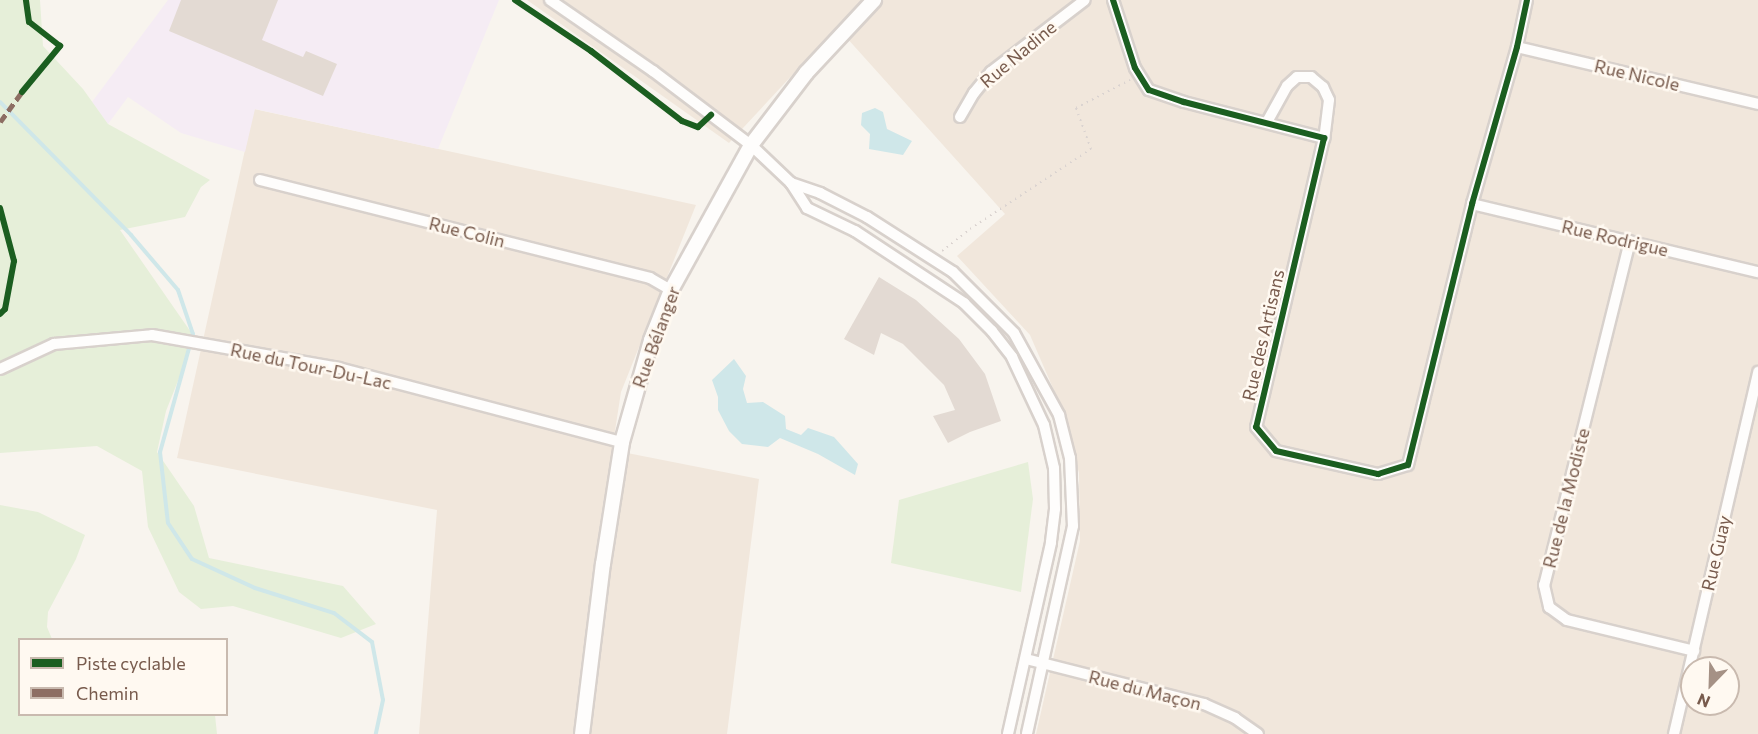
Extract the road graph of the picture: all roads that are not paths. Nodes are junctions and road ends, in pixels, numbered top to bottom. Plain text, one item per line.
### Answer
1 (550, 0) edge
2 (874, 0) edge
3 (1085, 0) edge
4 (1113, 0) edge
5 (1527, 0) edge
6 (1517, 46) junction
7 (1758, 104) edge
8 (960, 117) dead end
9 (1267, 122) junction
10 (1324, 138) junction
11 (751, 145) junction
12 (260, 180) dead end
13 (791, 183) junction
14 (1472, 204) junction
15 (1630, 241) junction
16 (1758, 272) edge
17 (671, 290) junction
18 (0, 369) edge
19 (1758, 372) edge
20 (622, 442) junction
21 (1694, 651) junction
22 (1026, 659) junction
23 (1042, 664) junction
24 (582, 734) edge
25 (1008, 734) edge
26 (1027, 734) edge
27 (1258, 734) edge
28 (1674, 734) edge

1 - 11 street
2 - 11 street, Rue Bélanger
3 - 8 street, Rue Nadine
4 - 9 street
5 - 6 street, Rue des Artisans
6 - 7 street, Rue Nicole
6 - 14 street, Rue des Artisans
9 - 10 street
9 - 10 street, Rue des Artisans
10 - 14 street, Rue des Artisans
11 - 13 street
11 - 17 street, Rue Bélanger
12 - 17 street, Rue Colin
13 - 22 street
13 - 23 street
14 - 15 street, Rue Rodrigue
15 - 16 street, Rue Rodrigue
15 - 21 street, Rue de la Modiste
17 - 20 street, Rue Bélanger
18 - 20 street, Rue du Tour-Du-Lac
19 - 21 street, Rue Guay
20 - 24 street, Rue Bélanger
21 - 28 street, Rue Guay
22 - 23 street, Rue du Maçon
22 - 25 street
23 - 26 street
23 - 27 street, Rue du Maçon

